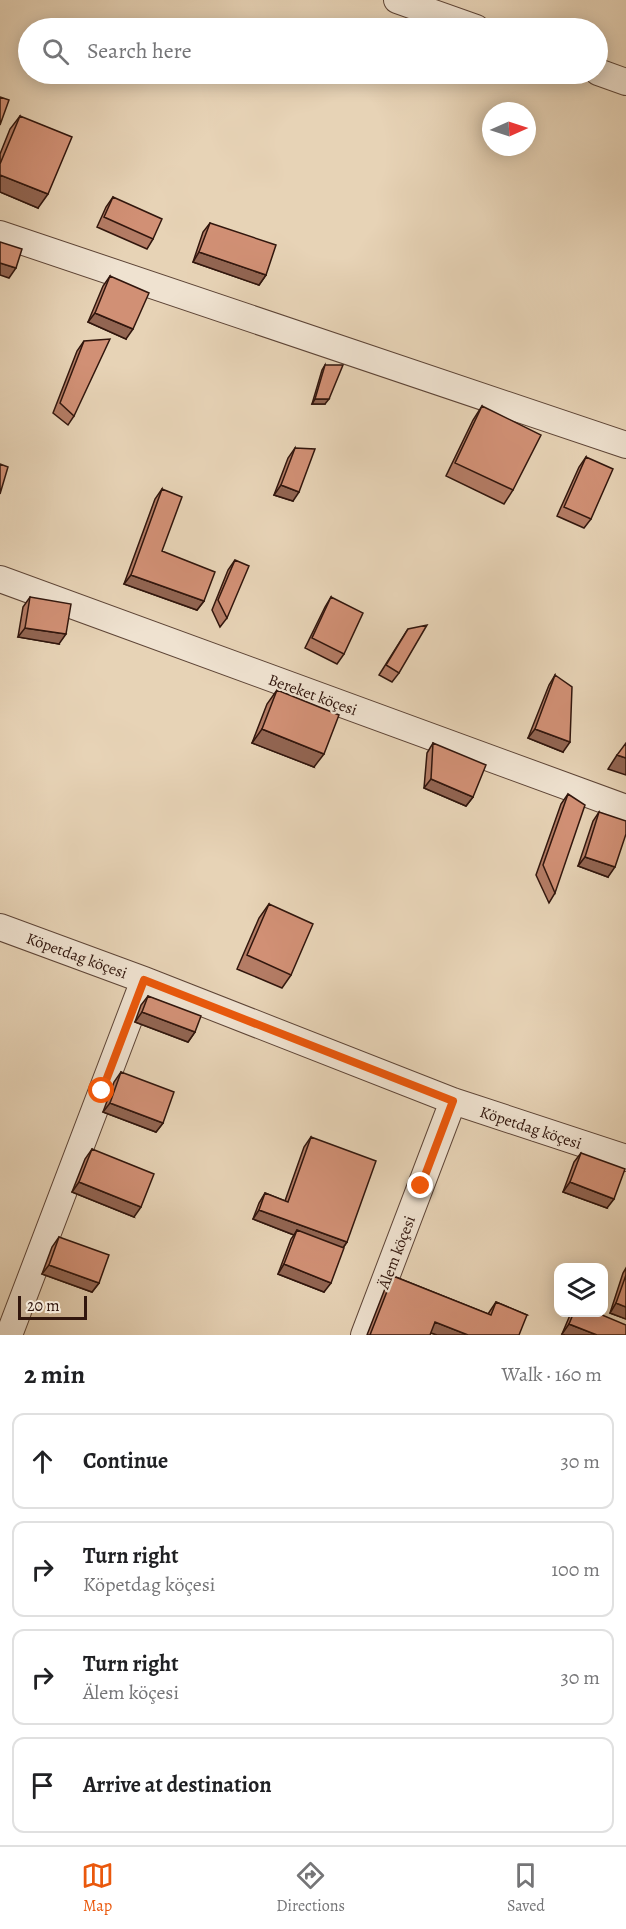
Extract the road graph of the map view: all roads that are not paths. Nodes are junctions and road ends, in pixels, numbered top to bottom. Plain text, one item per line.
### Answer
1 (397, 0) edge
2 (448, 18) edge
3 (608, 76) edge
4 (626, 82) edge
5 (0, 234) edge
6 (626, 445) edge
7 (0, 579) edge
8 (626, 808) edge
9 (0, 927) edge
10 (144, 980) junction
11 (453, 1101) junction
12 (626, 1158) edge
13 (9, 1335) edge
14 (364, 1335) edge

1 - 2 street
3 - 4 street
5 - 6 street
7 - 8 street, Bereket köçesi
9 - 10 street, Köpetdag köçesi
10 - 11 street, Köpetdag köçesi
10 - 13 street
11 - 12 street, Köpetdag köçesi
11 - 14 street, Älem köçesi

